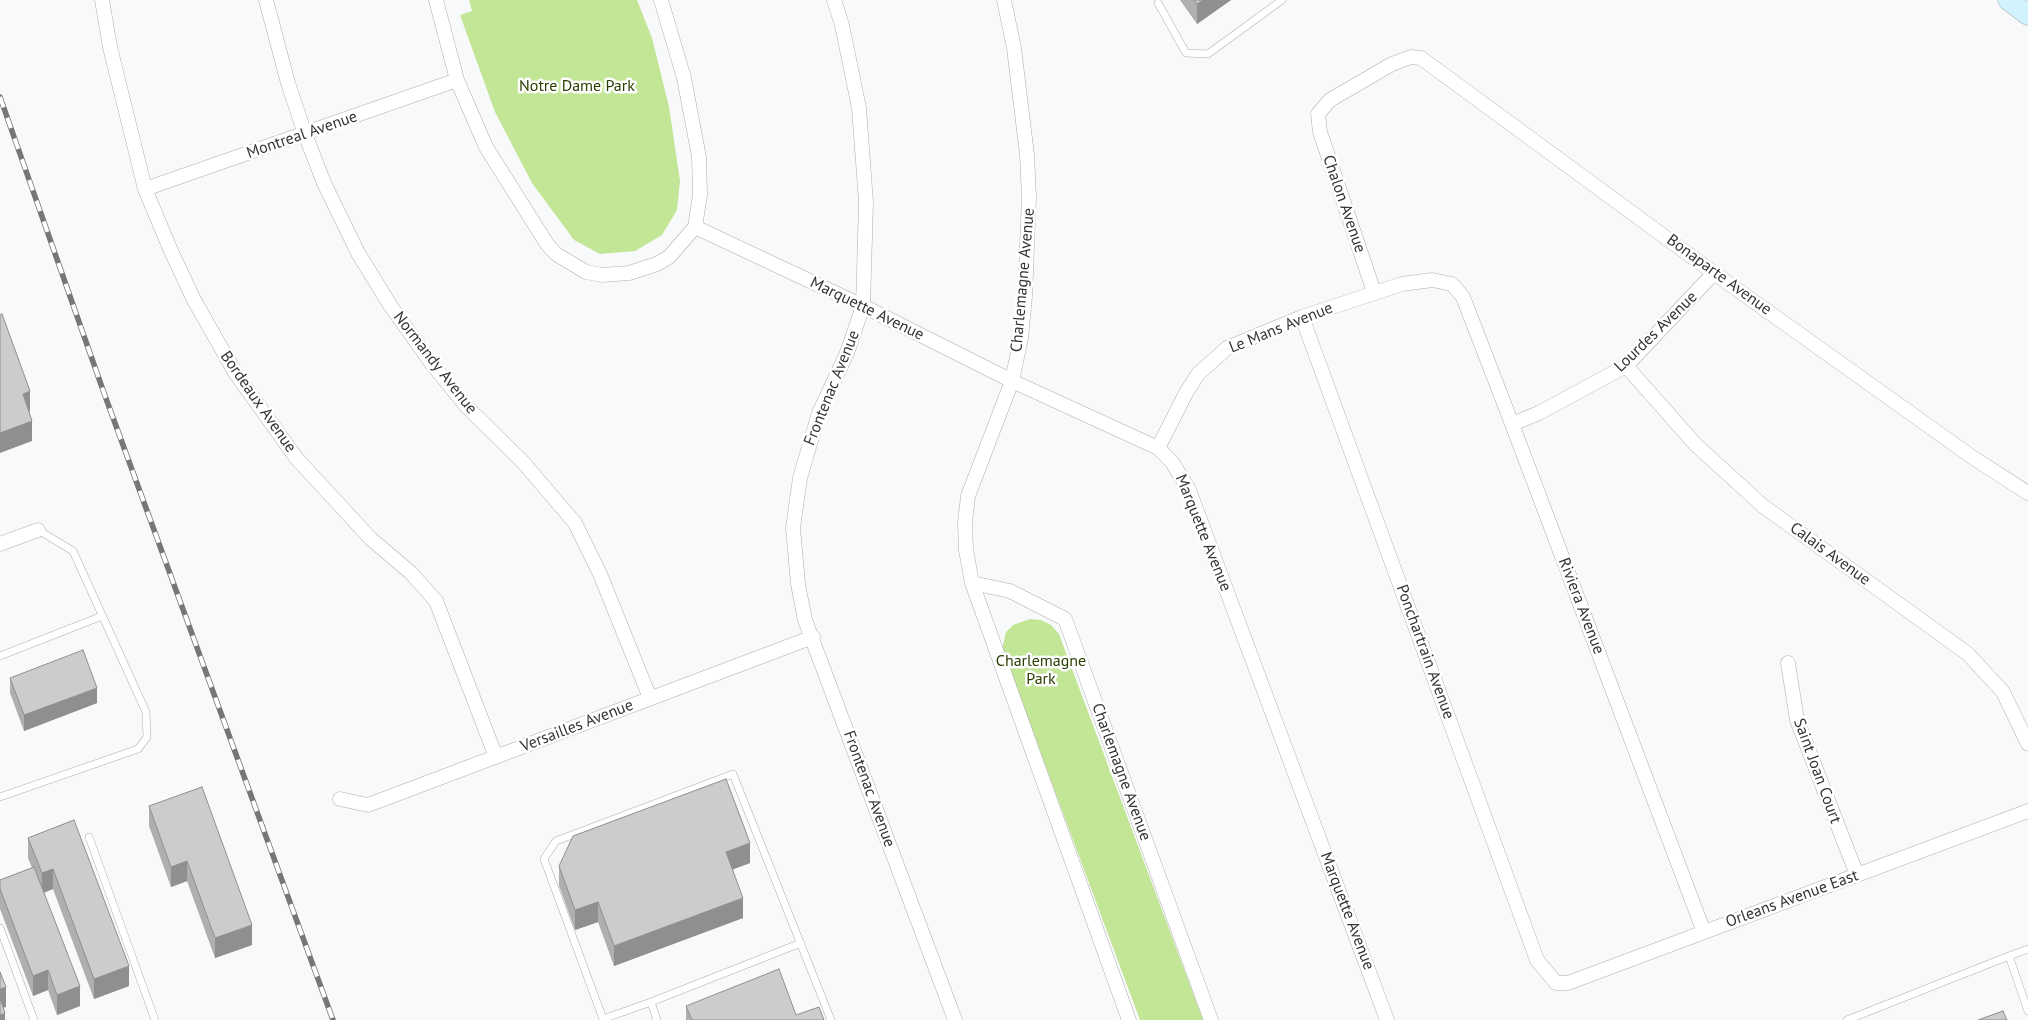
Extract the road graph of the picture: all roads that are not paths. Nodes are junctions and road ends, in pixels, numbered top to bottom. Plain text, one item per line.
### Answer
1 (102, 0) edge
2 (266, 0) edge
3 (436, 0) edge
4 (661, 0) edge
5 (834, 0) edge
6 (1004, 0) edge
7 (1282, 0) edge
8 (2008, 0) edge
9 (1158, 3) dead end
10 (2028, 15) edge
11 (1411, 57) joint
12 (458, 80) junction
13 (305, 134) junction
14 (146, 189) junction
15 (695, 227) junction
16 (1714, 273) junction
17 (1452, 284) joint
18 (1374, 292) junction
19 (863, 306) junction
20 (1302, 317) junction
21 (1626, 366) junction
22 (1012, 381) junction
23 (1512, 424) junction
24 (1158, 448) junction
25 (2028, 493) edge
26 (38, 530) joint
27 (0, 544) edge
28 (972, 583) junction
29 (102, 616) junction
30 (813, 637) junction
31 (0, 656) edge
32 (1788, 663) dead end
33 (650, 698) junction
34 (2028, 744) edge
35 (496, 757) junction
36 (0, 797) edge
37 (340, 799) dead end
38 (2028, 811) edge
39 (89, 837) dead end
40 (1857, 875) junction
41 (0, 928) edge
42 (1704, 932) junction
43 (800, 943) junction
44 (2028, 949) edge
45 (2009, 956) junction
46 (1556, 983) joint
47 (651, 1002) junction
48 (2028, 1011) edge
49 (34, 1020) edge
50 (155, 1020) edge
51 (603, 1020) edge
52 (657, 1020) edge
53 (831, 1020) edge
54 (955, 1020) edge
55 (1129, 1020) edge
56 (1211, 1020) edge
57 (1387, 1020) edge
58 (1847, 1020) edge

1 - 14 street, Bordeaux Avenue
2 - 13 street, Normandy Avenue
3 - 12 street
4 - 15 street
5 - 19 street, Frontenac Avenue
6 - 22 street, Charlemagne Avenue
7 - 9 lane
8 - 10 street
11 - 16 street, Bonaparte Avenue
11 - 18 street, Chalon Avenue
12 - 13 street, Montreal Avenue
12 - 15 street
13 - 14 street, Montreal Avenue
13 - 33 street, Normandy Avenue
14 - 35 street, Bordeaux Avenue
15 - 19 street, Marquette Avenue
16 - 21 street, Lourdes Avenue
16 - 25 street, Bonaparte Avenue
17 - 18 street, Le Mans Avenue
17 - 23 street, Riviera Avenue
18 - 20 street, Le Mans Avenue
19 - 22 street, Marquette Avenue
19 - 30 street, Frontenac Avenue
20 - 24 street, Le Mans Avenue
20 - 46 street, Ponchartrain Avenue
21 - 23 street, Lourdes Avenue
21 - 34 street, Calais Avenue
22 - 24 street, Marquette Avenue
22 - 28 street, Charlemagne Avenue
23 - 42 street, Riviera Avenue
24 - 57 street, Marquette Avenue
26 - 27 street
26 - 29 lane
28 - 55 street, Charlemagne Avenue
28 - 56 street, Charlemagne Avenue
29 - 31 lane
29 - 36 lane
30 - 33 street, Versailles Avenue
30 - 54 street, Frontenac Avenue
32 - 40 street, Saint Joan Court
33 - 35 street, Versailles Avenue
35 - 37 street, Versailles Avenue
38 - 40 street, Orleans Avenue East
39 - 50 lane
40 - 42 street, Orleans Avenue East
41 - 49 lane
42 - 46 street, Orleans Avenue East
43 - 47 lane
43 - 51 lane
43 - 53 lane
44 - 45 lane
45 - 48 lane
45 - 58 lane
47 - 51 lane
47 - 52 lane

